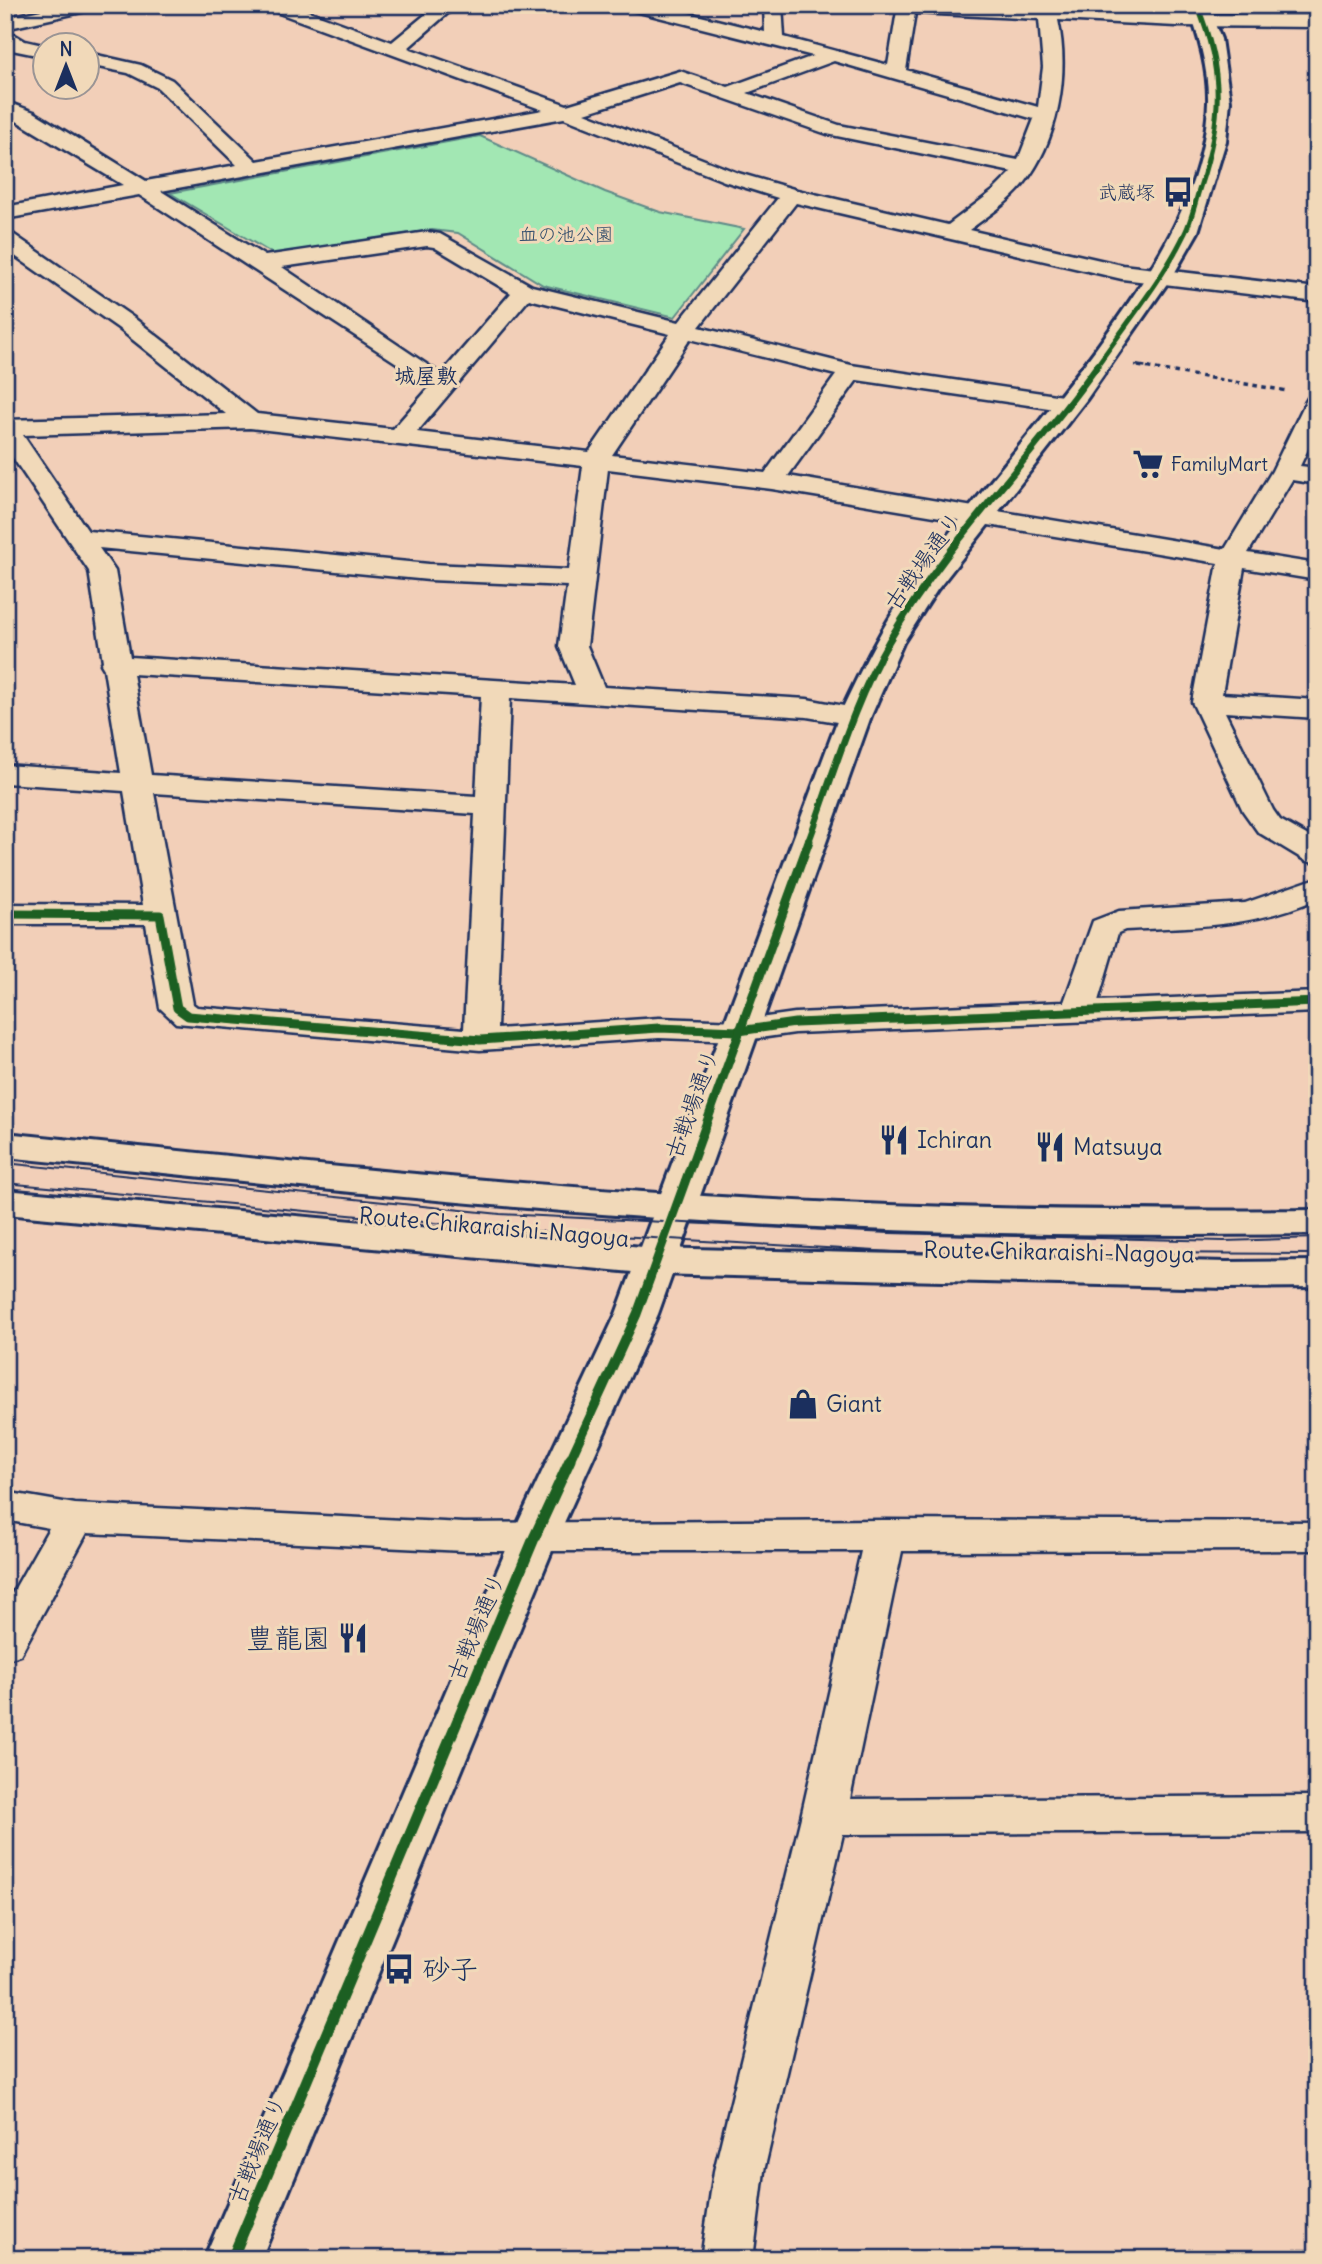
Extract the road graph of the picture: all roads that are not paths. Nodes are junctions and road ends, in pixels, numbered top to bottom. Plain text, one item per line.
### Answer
1 (89, 5) edge
2 (274, 5) edge
3 (448, 5) edge
4 (633, 5) edge
5 (773, 5) edge
6 (907, 6) edge
7 (1046, 10) edge
8 (1201, 13) edge
9 (1317, 22) edge
10 (5, 23) edge
11 (5, 35) edge
12 (775, 40) junction
13 (32, 48) edge
14 (396, 48) junction
15 (833, 55) junction
16 (102, 62) edge
17 (896, 72) junction
18 (730, 93) junction
19 (5, 107) edge
20 (566, 112) junction
21 (27, 116) junction
22 (1046, 116) junction
23 (5, 121) edge
24 (252, 168) junction
25 (1025, 168) junction
26 (143, 188) junction
27 (790, 195) junction
28 (5, 213) edge
29 (949, 234) junction
30 (5, 239) edge
31 (261, 263) junction
32 (1159, 278) junction
33 (524, 291) junction
34 (1317, 295) edge
35 (684, 331) junction
36 (851, 372) junction
37 (441, 386) junction
38 (1317, 403) edge
39 (1069, 404) junction
40 (250, 421) junction
41 (6, 427) edge
42 (398, 439) junction
43 (597, 459) junction
44 (1285, 471) junction
45 (1317, 476) edge
46 (772, 481) junction
47 (979, 517) junction
48 (82, 538) junction
49 (1233, 558) junction
50 (1317, 572) edge
51 (581, 579) junction
52 (116, 664) junction
53 (496, 687) junction
54 (593, 695) junction
55 (1206, 702) junction
56 (1317, 709) edge
57 (855, 716) junction
58 (5, 774) edge
59 (138, 782) junction
60 (491, 806) junction
61 (1317, 854) edge
62 (1317, 887) edge
63 (5, 914) edge
64 (160, 915) junction
65 (1317, 1002) edge
66 (1078, 1011) junction
67 (739, 1031) junction
68 (480, 1040) junction
69 (5, 1145) edge
70 (5, 1202) edge
71 (675, 1206) junction
72 (1317, 1222) edge
73 (654, 1261) junction
74 (1317, 1274) edge
75 (5, 1506) edge
76 (75, 1518) junction
77 (885, 1534) junction
78 (535, 1536) junction
79 (1317, 1536) edge
80 (5, 1644) edge
81 (1317, 1814) edge
82 (824, 1817) junction
83 (232, 2259) edge
84 (727, 2259) edge

1 - 10 street
2 - 14 street
3 - 14 street
4 - 12 street
5 - 12 street
6 - 7 street
6 - 17 street
7 - 8 street
7 - 22 street
8 - 9 street
8 - 32 street, 古戦場通り
11 - 13 street
12 - 15 street
14 - 20 street
15 - 17 street
15 - 18 street
16 - 24 street
17 - 22 street
18 - 20 street
18 - 25 street
19 - 21 street
20 - 24 street
20 - 27 street
21 - 23 street
21 - 26 street
22 - 25 street
24 - 26 street
25 - 29 street
26 - 28 street
26 - 31 street
27 - 29 street
27 - 35 street
29 - 32 street
30 - 40 street
31 - 33 street
31 - 37 street
32 - 34 street
32 - 39 street, 古戦場通り
33 - 35 street
33 - 37 street
35 - 36 street
35 - 43 street
36 - 39 street
36 - 46 street
37 - 42 street
38 - 44 street
39 - 47 street, 古戦場通り
40 - 41 street
40 - 42 street
41 - 48 street
42 - 43 street
43 - 46 street
43 - 51 street
44 - 45 street
44 - 49 street
46 - 47 street
47 - 49 street
47 - 57 street, 古戦場通り
48 - 51 street
48 - 52 street
49 - 50 street
49 - 55 street
51 - 54 street
52 - 53 street
52 - 59 street
53 - 54 street
53 - 60 street
54 - 57 street
55 - 56 street
55 - 61 street
57 - 67 street, 古戦場通り
58 - 59 street
59 - 60 street
59 - 64 street
60 - 68 street
62 - 66 street
63 - 64 street
64 - 68 street
65 - 66 street
66 - 67 street
67 - 68 street
67 - 71 street, 古戦場通り
69 - 71 street, Route Chikaraishi-Nagoya
70 - 73 street, Route Chikaraishi-Nagoya
71 - 72 street, Route Chikaraishi-Nagoya
71 - 73 street, 古戦場通り
73 - 74 street, Route Chikaraishi-Nagoya
73 - 78 street, 古戦場通り
75 - 76 street
76 - 78 street
76 - 80 street
77 - 78 street
77 - 79 street
77 - 82 street
78 - 83 street, 古戦場通り
81 - 82 street
82 - 84 street

